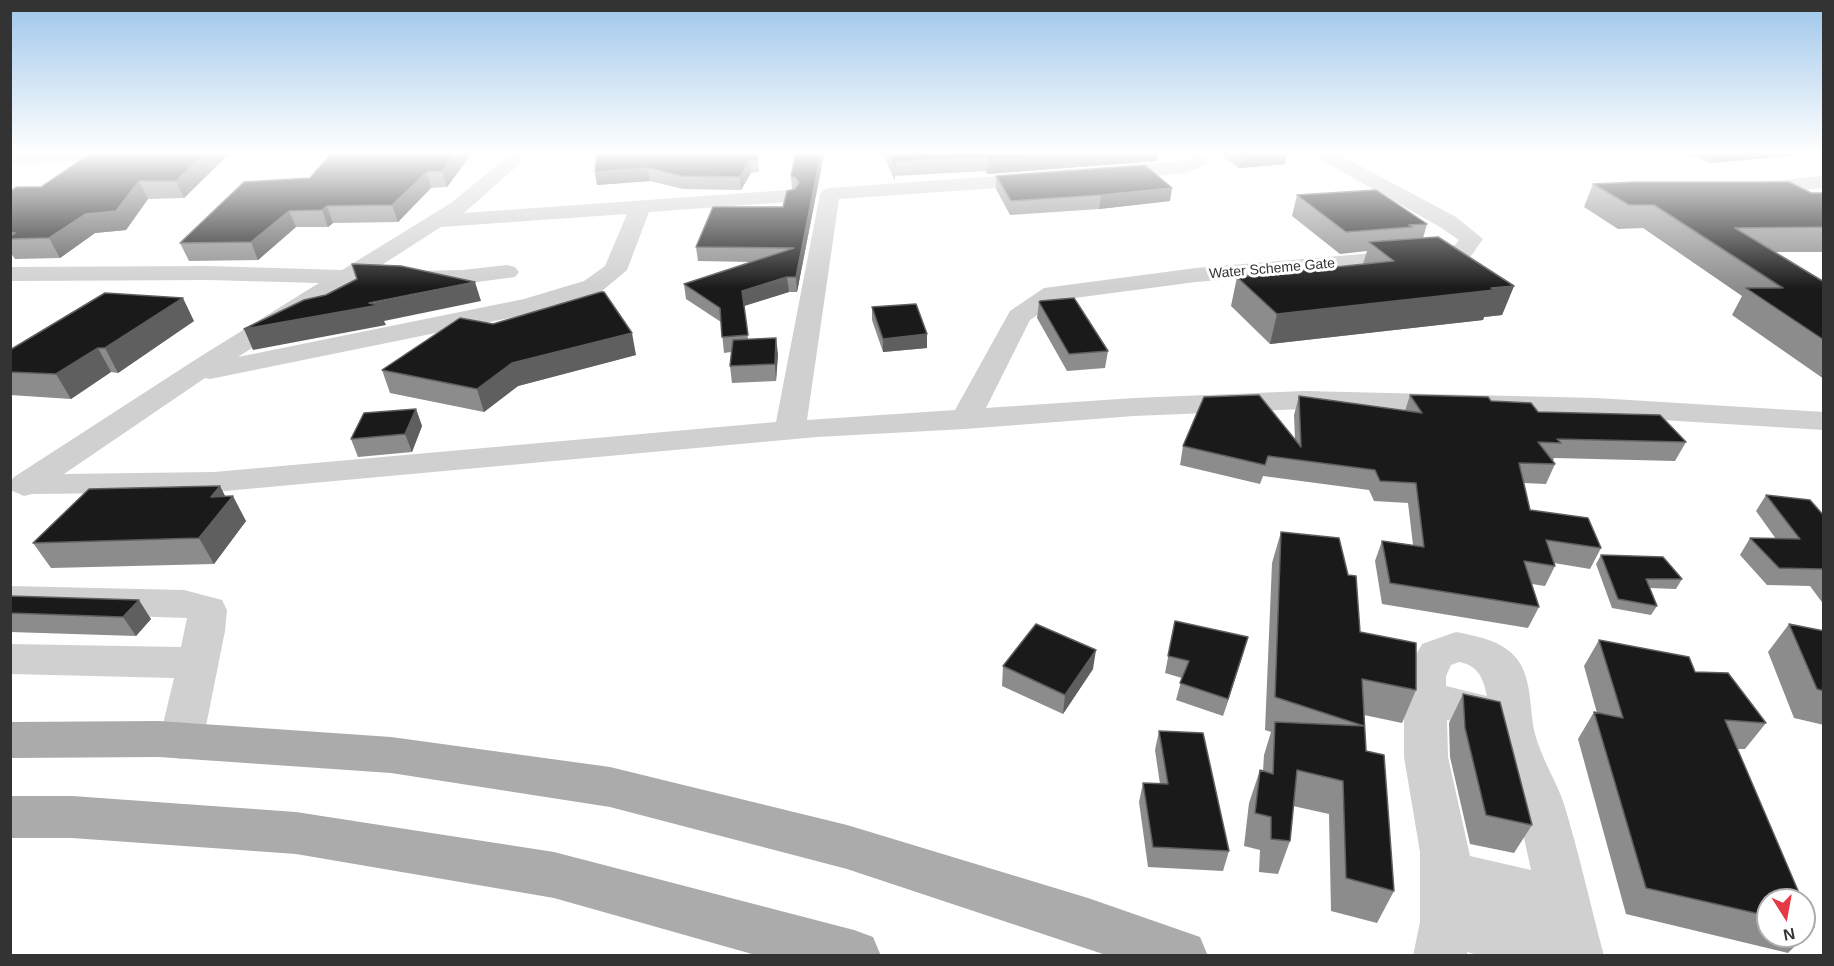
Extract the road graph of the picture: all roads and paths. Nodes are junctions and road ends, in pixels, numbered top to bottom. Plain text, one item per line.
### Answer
1 (469, 198) edge
2 (760, 198) edge
3 (829, 198) edge
4 (1405, 198) edge
5 (640, 207) junction
6 (436, 221) junction
7 (507, 272) dead end
8 (10, 274) edge
9 (350, 275) junction
10 (191, 375) junction
11 (965, 420) junction
12 (1824, 421) edge
13 (790, 430) junction
14 (18, 490) edge
15 (10, 599) edge
16 (10, 659) edge
17 (197, 663) junction
18 (10, 740) edge
19 (181, 741) junction
20 (10, 817) edge
21 (1563, 900) junction
22 (1444, 917) edge
23 (1576, 954) edge
24 (854, 956) edge
25 (1181, 956) edge

1 - 6 street
2 - 5 street
3 - 13 street
4 - 11 street, Water Scheme Gate
5 - 6 street
5 - 10 street
6 - 9 street
7 - 9 street
8 - 9 street
9 - 10 street
10 - 14 street
11 - 12 street
11 - 13 street
13 - 14 street
15 - 17 street
16 - 17 street
17 - 19 street
18 - 19 main road
19 - 25 main road
20 - 24 main road
21 - 22 street
21 - 22 street
21 - 23 street
22 - 23 street

